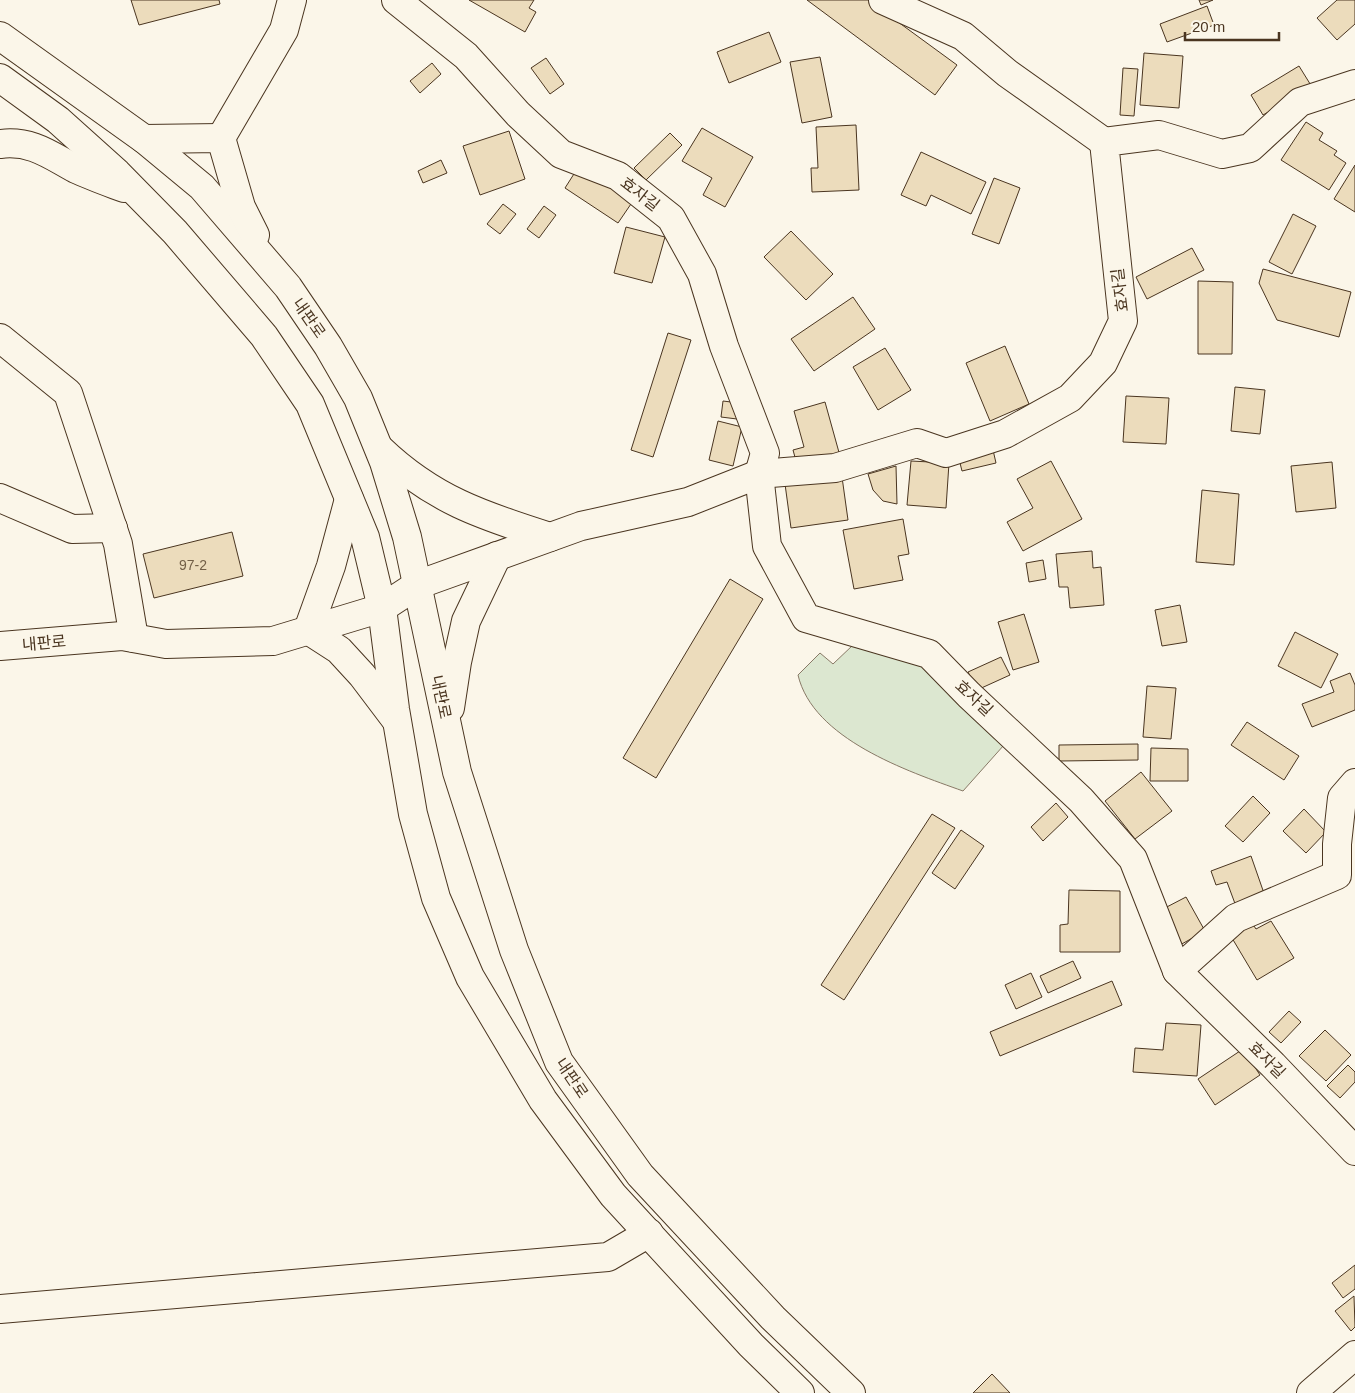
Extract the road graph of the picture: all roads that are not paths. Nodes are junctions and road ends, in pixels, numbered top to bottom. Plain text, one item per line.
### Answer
1 (292, 0) edge
2 (396, 0) edge
3 (883, 0) edge
4 (0, 36) edge
5 (0, 78) edge
6 (1355, 84) edge
7 (221, 138) junction
8 (144, 139) junction
9 (1104, 142) junction
10 (0, 144) edge
11 (138, 194) junction
12 (269, 266) junction
13 (0, 338) edge
14 (378, 448) junction
15 (759, 474) junction
16 (0, 498) edge
17 (349, 498) junction
18 (113, 528) junction
19 (550, 537) junction
20 (497, 556) junction
21 (417, 584) junction
22 (382, 608) junction
23 (308, 630) junction
24 (134, 638) junction
25 (0, 646) edge
26 (397, 722) junction
27 (448, 727) junction
28 (1355, 783) edge
29 (1178, 971) junction
30 (1355, 1151) edge
31 (649, 1234) junction
32 (0, 1309) edge
33 (1355, 1355) edge
34 (800, 1393) edge
35 (851, 1393) edge
36 (1311, 1393) edge

1 - 7 street
2 - 15 street, 효자길
3 - 9 street
4 - 8 street, 내판로
5 - 11 street
6 - 9 street
7 - 8 street
7 - 12 street
8 - 12 street, 내판로
9 - 15 street, 효자길
10 - 11 street
11 - 17 street
12 - 14 street, 내판로
13 - 18 street
14 - 19 street
14 - 21 street, 내판로
15 - 19 street, 내판로
15 - 29 street, 효자길
16 - 18 street
17 - 22 street
17 - 23 street
18 - 24 street
19 - 20 street, 내판로
20 - 21 street, 내판로
20 - 27 street
21 - 22 street, 내판로
21 - 27 street, 내판로
22 - 23 street, 내판로
22 - 26 street
23 - 24 street, 내판로
23 - 26 street
24 - 25 street, 내판로
26 - 31 street
27 - 35 street, 내판로
28 - 29 street
29 - 30 street, 효자길
31 - 32 street
31 - 34 street
33 - 36 street

